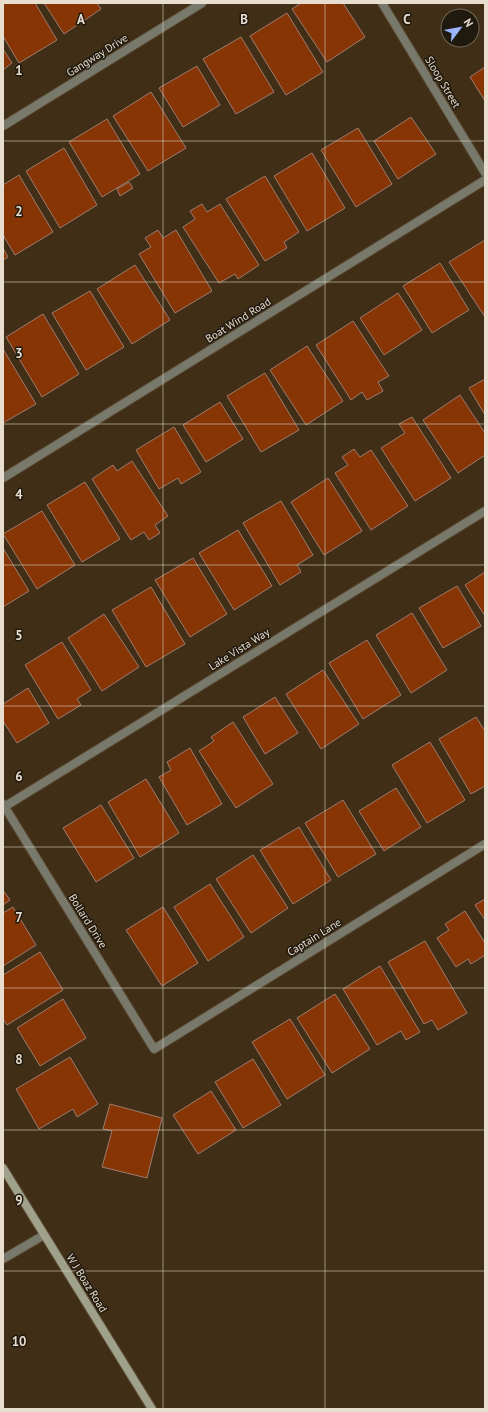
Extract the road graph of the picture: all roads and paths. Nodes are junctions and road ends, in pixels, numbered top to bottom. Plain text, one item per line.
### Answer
1 (202, 3) edge
2 (382, 3) edge
3 (3, 126) edge
4 (485, 173) edge
5 (485, 180) edge
6 (3, 478) edge
7 (485, 511) edge
8 (4, 806) edge
9 (485, 844) edge
10 (154, 1049) joint
11 (3, 1168) edge
12 (44, 1235) junction
13 (3, 1260) edge
14 (152, 1409) edge

1 - 3 street, Gangway Drive
2 - 4 street, Sloop Street
5 - 6 street, Boat Wind Road
7 - 8 street, Lake Vista Way
8 - 10 street, Bollard Drive
9 - 10 street, Captain Lane
11 - 12 street, W J Boaz Road
12 - 13 street
12 - 14 street, W J Boaz Road

